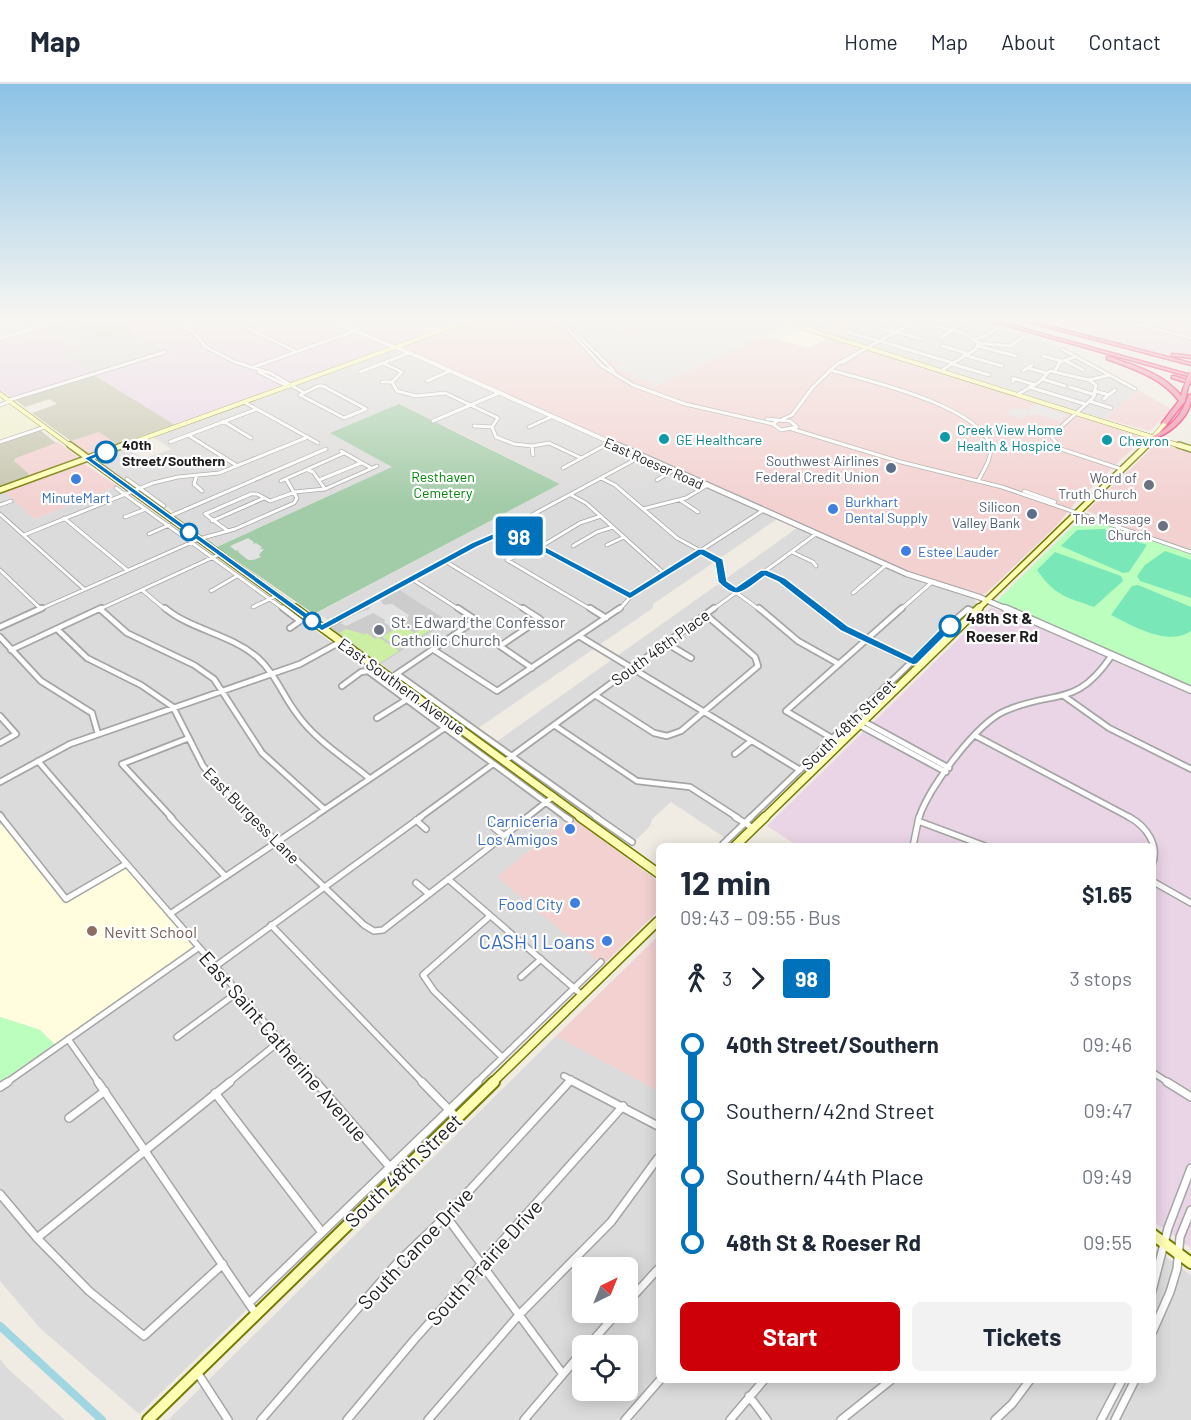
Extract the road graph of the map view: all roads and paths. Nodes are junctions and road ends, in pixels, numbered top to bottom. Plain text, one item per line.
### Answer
1 (75, 380) edge
2 (280, 380) edge
3 (302, 380) edge
4 (471, 380) edge
5 (626, 380) edge
6 (632, 380) edge
7 (820, 380) edge
8 (863, 380) edge
9 (975, 380) edge
10 (1015, 380) edge
11 (1040, 380) edge
12 (1046, 380) edge
13 (1120, 380) edge
14 (1159, 380) edge
15 (1089, 381) edge
16 (382, 382) dead end
17 (392, 382) joint
18 (289, 385) junction
19 (1035, 385) junction
20 (1189, 385) edge
21 (1065, 386) dead end
22 (1029, 387) junction
23 (1070, 387) dead end
24 (1136, 389) dead end
25 (1115, 390) dead end
26 (300, 392) junction
27 (499, 393) junction
28 (1095, 393) junction
29 (0, 394) edge
30 (1018, 394) junction
31 (1109, 395) junction
32 (426, 396) junction
33 (1191, 396) edge
34 (1104, 399) dead end
35 (9, 401) junction
36 (1089, 401) junction
37 (1182, 401) junction
38 (244, 402) junction
39 (426, 403) dead end
40 (0, 405) edge
41 (471, 405) junction
42 (1085, 405) junction
43 (257, 409) junction
44 (1077, 412) junction
45 (1106, 412) dead end
46 (792, 415) junction
47 (551, 417) junction
48 (781, 420) junction
49 (433, 421) dead end
50 (223, 422) junction
51 (1165, 423) joint
52 (773, 424) junction
53 (795, 424) junction
54 (474, 426) dead end
55 (45, 427) junction
56 (492, 427) junction
57 (529, 427) dead end
58 (792, 429) junction
59 (187, 435) junction
60 (818, 436) junction
61 (1155, 436) junction
62 (308, 437) junction
63 (251, 438) dead end
64 (0, 442) edge
65 (171, 442) dead end
66 (844, 442) junction
67 (318, 443) dead end
68 (609, 443) junction
69 (532, 446) junction
70 (1191, 448) edge
71 (326, 449) dead end
72 (533, 455) dead end
73 (640, 457) junction
74 (87, 458) junction
75 (581, 458) junction
76 (361, 463) junction
77 (236, 465) junction
78 (377, 466) dead end
79 (371, 468) junction
80 (562, 468) dead end
81 (1121, 469) junction
82 (308, 470) junction
83 (179, 471) dead end
84 (672, 471) junction
85 (197, 475) junction
86 (178, 477) junction
87 (601, 478) junction
88 (127, 479) dead end
89 (979, 479) junction
90 (319, 480) junction
91 (657, 480) dead end
92 (706, 486) junction
93 (116, 488) dead end
94 (139, 488) junction
95 (325, 489) junction
96 (0, 490) edge
97 (132, 491) junction
98 (202, 491) dead end
99 (295, 492) junction
100 (125, 493) junction
101 (571, 495) junction
102 (264, 498) junction
103 (680, 500) junction
104 (11, 501) dead end
105 (0, 505) edge
106 (164, 506) dead end
107 (146, 509) junction
108 (643, 509) junction
109 (762, 510) junction
110 (698, 512) dead end
111 (1077, 512) junction
112 (0, 514) edge
113 (601, 516) junction
114 (126, 517) dead end
115 (168, 517) junction
116 (64, 518) junction
117 (212, 520) junction
118 (169, 525) junction
119 (613, 527) junction
120 (224, 529) junction
121 (508, 530) junction
122 (149, 534) dead end
123 (816, 534) junction
124 (24, 535) junction
125 (624, 537) junction
126 (199, 539) junction
127 (191, 542) junction
128 (607, 545) dead end
129 (573, 546) dead end
130 (540, 547) junction
131 (701, 551) junction
132 (792, 552) junction
133 (1191, 552) edge
134 (220, 554) junction
135 (212, 558) junction
136 (445, 561) junction
137 (886, 565) junction
138 (816, 566) dead end
139 (0, 570) edge
140 (127, 570) junction
141 (764, 572) junction
142 (665, 574) junction
143 (237, 576) junction
144 (412, 579) junction
145 (931, 583) junction
146 (84, 589) junction
147 (142, 590) junction
148 (211, 591) dead end
149 (736, 592) junction
150 (853, 593) dead end
151 (276, 596) junction
152 (630, 596) junction
153 (269, 599) junction
154 (987, 600) junction
155 (253, 607) dead end
156 (41, 609) junction
157 (100, 609) junction
158 (975, 612) junction
159 (705, 615) junction
160 (606, 618) junction
161 (0, 627) edge
162 (290, 628) dead end
163 (322, 628) junction
164 (57, 629) junction
165 (579, 636) junction
166 (0, 637) edge
167 (867, 639) junction
168 (340, 642) junction
169 (666, 643) junction
170 (434, 650) junction
171 (11, 651) junction
172 (1112, 656) junction
173 (692, 658) dead end
174 (913, 662) junction
175 (839, 664) junction
176 (920, 665) junction
177 (532, 668) junction
178 (632, 668) junction
179 (272, 674) junction
180 (394, 676) junction
181 (342, 686) dead end
182 (222, 690) junction
183 (1191, 690) edge
184 (595, 695) junction
185 (1064, 696) junction
186 (406, 700) junction
187 (173, 707) junction
188 (704, 712) junction
189 (0, 716) edge
190 (377, 718) dead end
191 (452, 723) junction
192 (861, 723) junction
193 (554, 725) junction
194 (445, 728) junction
195 (98, 734) junction
196 (976, 736) junction
197 (189, 738) junction
198 (833, 739) junction
199 (751, 741) junction
200 (0, 743) edge
201 (840, 743) junction
202 (735, 754) dead end
203 (512, 756) junction
204 (38, 761) junction
205 (505, 761) junction
206 (493, 764) junction
207 (1191, 768) edge
208 (947, 770) junction
209 (800, 771) junction
210 (369, 778) junction
211 (0, 782) edge
212 (554, 796) junction
213 (546, 802) junction
214 (324, 809) junction
215 (0, 815) edge
216 (416, 820) junction
217 (570, 820) dead end
218 (918, 821) junction
219 (745, 823) junction
220 (3, 824) edge
221 (492, 826) dead end
222 (753, 828) junction
223 (426, 829) dead end
224 (504, 836) junction
225 (277, 841) junction
226 (632, 842) dead end
227 (724, 843) edge
228 (738, 843) edge
229 (914, 843) edge
230 (979, 843) edge
231 (1153, 843) edge
232 (126, 864) junction
233 (656, 872) edge
234 (225, 876) junction
235 (448, 879) junction
236 (416, 884) dead end
237 (1156, 884) edge
238 (324, 887) junction
239 (429, 894) junction
240 (1191, 903) edge
241 (170, 914) junction
242 (490, 915) junction
243 (656, 923) edge
244 (272, 925) junction
245 (198, 948) junction
246 (541, 959) junction
247 (601, 962) dead end
248 (216, 966) junction
249 (521, 977) dead end
250 (238, 992) junction
251 (578, 992) junction
252 (177, 1037) dead end
253 (68, 1040) junction
254 (280, 1041) junction
255 (502, 1057) junction
256 (1156, 1075) edge
257 (0, 1088) edge
258 (105, 1091) junction
259 (215, 1093) junction
260 (1191, 1097) edge
261 (623, 1106) junction
262 (449, 1110) junction
263 (69, 1118) dead end
264 (457, 1118) junction
265 (656, 1125) edge
266 (145, 1150) junction
267 (656, 1161) edge
268 (388, 1166) junction
269 (1191, 1168) edge
270 (0, 1194) edge
271 (1191, 1210) edge
272 (446, 1216) junction
273 (321, 1231) junction
274 (1156, 1237) edge
275 (37, 1238) junction
276 (1164, 1244) junction
277 (1178, 1254) junction
278 (223, 1263) junction
279 (1191, 1263) edge
280 (482, 1266) junction
281 (656, 1271) edge
282 (1156, 1275) edge
283 (638, 1291) edge
284 (249, 1303) junction
285 (256, 1314) junction
286 (519, 1315) junction
287 (1156, 1322) edge
288 (608, 1323) edge
289 (598, 1335) edge
290 (572, 1362) edge
291 (197, 1372) junction
292 (562, 1373) junction
293 (657, 1383) edge
294 (761, 1383) edge
295 (887, 1383) edge
296 (1028, 1383) edge
297 (1120, 1383) edge
298 (1134, 1383) edge
299 (749, 1396) junction
300 (148, 1420) edge
301 (228, 1420) edge
302 (261, 1420) edge
303 (347, 1420) edge
304 (428, 1420) edge
305 (524, 1420) edge
306 (625, 1420) edge
307 (730, 1420) edge
308 (767, 1420) edge
309 (841, 1420) edge
310 (995, 1420) edge
311 (1101, 1420) edge
312 (1116, 1420) edge

1 - 35 street
2 - 18 street
3 - 18 main road
4 - 27 street, East Roeser Road
5 - 52 street
6 - 48 street
7 - 46 street
8 - 89 street
9 - 30 main road
10 - 19 street
11 - 19 street
12 - 21 street
13 - 24 street
14 - 37 highway
15 - 28 street
16 - 17 street
17 - 32 street
18 - 26 street
18 - 38 main road
19 - 22 street
20 - 37 highway, South 48th Street
22 - 30 street
22 - 42 street
23 - 28 street
25 - 31 street
26 - 26 street
27 - 41 street
27 - 47 street, East Roeser Road
28 - 31 street
28 - 36 street
29 - 35 main road, East Southern Avenue
30 - 44 main road
31 - 34 street
32 - 39 street
32 - 41 street
33 - 61 highway, South 48th Street
35 - 40 street
35 - 55 main road, East Southern Avenue
36 - 42 street
36 - 45 street
37 - 51 highway, South 48th Street
38 - 43 street
38 - 74 main road
41 - 49 street
41 - 56 street
42 - 44 street
43 - 50 street
43 - 62 street
44 - 61 main road
44 - 81 street
46 - 48 street
46 - 53 street
47 - 57 street
47 - 68 street, East Roeser Road
48 - 52 street
48 - 53 street
50 - 59 street
50 - 63 street
51 - 61 main road, South 48th Street
52 - 58 street
53 - 58 street
53 - 66 street
54 - 56 street
55 - 64 street
55 - 74 main road, East Southern Avenue
56 - 69 street
58 - 60 street
59 - 65 street
59 - 77 street
60 - 66 street
60 - 89 street
61 - 70 main road
61 - 81 main road, South 48th Street
62 - 67 street
62 - 77 street
66 - 89 street
68 - 73 street, East Roeser Road
68 - 75 street
69 - 72 street
69 - 75 street
71 - 115 street
73 - 84 street, East Roeser Road
73 - 87 street
74 - 96 main road
74 - 97 main road, East Southern Avenue
75 - 80 street
76 - 79 street
76 - 82 street
76 - 90 street
77 - 85 street
78 - 79 street
79 - 95 street
81 - 111 main road, South 48th Street
82 - 90 street
82 - 99 street
83 - 86 street
84 - 91 street
84 - 92 street, East Roeser Road
85 - 86 street
85 - 98 street
86 - 94 street
87 - 101 street
87 - 108 street
88 - 94 street
89 - 111 street
90 - 95 street
92 - 103 street
92 - 109 street, East Roeser Road
93 - 100 street
94 - 97 street
94 - 106 street
95 - 99 street
97 - 100 street
97 - 115 main road, East Southern Avenue
99 - 102 street
99 - 120 street
100 - 107 street
100 - 116 street
101 - 113 street
101 - 121 street
102 - 117 street
102 - 117 street
103 - 108 street
103 - 110 street
104 - 105 street
107 - 114 street
107 - 118 street
108 - 131 street
109 - 123 street, East Roeser Road
109 - 131 street
111 - 133 street
111 - 154 main road, South 48th Street
112 - 124 street
113 - 119 street
113 - 130 street
115 - 126 main road, East Southern Avenue
116 - 124 street
116 - 140 street
117 - 120 street
118 - 122 street
118 - 127 street
119 - 125 street
119 - 129 street
120 - 126 street
120 - 126 street
121 - 130 street
121 - 136 street
123 - 132 street, South 46th Place
123 - 137 street, East Roeser Road
124 - 146 street
125 - 128 street
125 - 142 street
126 - 127 street
126 - 134 main road, East Southern Avenue
127 - 135 street
127 - 140 street
130 - 152 street
130 - 160 street
131 - 142 street
131 - 149 street
132 - 138 street
132 - 141 street, South 46th Place
134 - 135 street
134 - 151 main road, East Southern Avenue
135 - 143 street
135 - 147 street
136 - 144 street
136 - 177 street
137 - 145 street, East Roeser Road
137 - 150 street
139 - 156 street
140 - 146 street
141 - 149 street, South 46th Place
141 - 167 street
142 - 152 street
143 - 148 street
143 - 153 street
144 - 163 street
144 - 170 street
145 - 154 street, East Roeser Road
145 - 167 street
146 - 156 street
147 - 157 street
147 - 179 street
149 - 159 street, South 46th Place
149 - 175 street
151 - 153 street
151 - 163 main road, East Southern Avenue
152 - 160 street
153 - 155 street
153 - 162 street
154 - 158 main road, South 48th Street
154 - 172 street, East Roeser Road
156 - 161 street
157 - 164 street
157 - 182 street
158 - 174 street, South 48th Street
158 - 176 main road, South 48th Street
159 - 169 street, South 46th Place
159 - 188 street
160 - 165 street
163 - 168 main road, East Southern Avenue
164 - 171 street
164 - 187 street, East Burgess Lane
165 - 177 street
165 - 178 street
166 - 171 street
167 - 174 street
167 - 175 street
168 - 179 street
168 - 180 main road, East Southern Avenue
169 - 173 street
169 - 178 street, South 46th Place
170 - 177 street
170 - 180 street
171 - 195 street
172 - 183 street, East Roeser Road
172 - 185 street
174 - 176 street
174 - 198 street, South 48th Street
175 - 198 street
176 - 192 main road, South 48th Street
178 - 184 street, South 46th Place
178 - 188 street
179 - 182 street
179 - 210 street
180 - 191 main road, East Southern Avenue
180 - 203 street, East Southern Avenue
181 - 186 street, East Southern Avenue
182 - 187 street
182 - 214 street
184 - 188 street
184 - 193 street, South 46th Place
185 - 196 street
185 - 207 street
186 - 190 street
186 - 194 street, East Southern Avenue
187 - 195 street
187 - 197 street, East Burgess Lane
188 - 199 street
189 - 200 street
191 - 194 street
191 - 205 main road, East Southern Avenue
192 - 201 main road, South 48th Street
192 - 208 street
193 - 203 street, South 46th Place
193 - 219 street
194 - 206 street, East Southern Avenue
194 - 210 street
195 - 204 street
196 - 208 street
196 - 231 street
197 - 225 street, East Burgess Lane
197 - 234 street
198 - 201 street
198 - 209 street, South 48th Street
199 - 202 street
199 - 209 street
201 - 222 main road, South 48th Street
203 - 205 street, South 46th Place
203 - 226 street, East Southern Avenue
204 - 211 street
204 - 232 street, East Saint Catherine Avenue
205 - 212 main road, East Southern Avenue
206 - 213 street, East Southern Avenue
206 - 216 street
208 - 218 street
209 - 219 street, South 48th Street
210 - 214 street
212 - 213 street
212 - 233 main road, East Southern Avenue
213 - 217 street, East Southern Avenue
213 - 224 street
214 - 225 street
215 - 220 street
216 - 223 street
216 - 238 street
218 - 229 street
218 - 230 street
219 - 222 street
219 - 227 street, South 48th Street
220 - 232 street
221 - 224 street
222 - 228 main road, South 48th Street
224 - 235 street
225 - 234 street
225 - 238 street, East Burgess Lane
232 - 241 street, East Saint Catherine Avenue
234 - 241 street
235 - 239 street
235 - 242 street
236 - 239 street
237 - 240 street
238 - 239 street, East Burgess Lane
238 - 244 street
241 - 245 street, East Saint Catherine Avenue
242 - 246 street
242 - 255 street
243 - 251 main road, South 48th Street
244 - 248 street
244 - 262 street
245 - 248 street, East Saint Catherine Avenue
245 - 253 street
246 - 249 street
246 - 251 street
247 - 251 street, South 48th Street
248 - 250 street, East Saint Catherine Avenue
250 - 252 street
250 - 254 street, East Saint Catherine Avenue
251 - 255 street, South 48th Street
251 - 264 main road, South 48th Street
253 - 257 street
253 - 258 street
254 - 259 street
254 - 268 street, East Saint Catherine Avenue
255 - 262 street, South 48th Street
256 - 260 street
258 - 263 street
258 - 266 street
259 - 266 street
259 - 273 street
261 - 265 street
261 - 272 street, South Canoe Drive
261 - 280 street, South Prairie Drive
262 - 264 street
262 - 268 street, South 48th Street
264 - 285 main road, South 48th Street
266 - 275 street
266 - 278 street
267 - 286 street
268 - 273 street, South 48th Street
269 - 276 street
270 - 275 street
271 - 277 street
272 - 280 street
272 - 302 street, South Canoe Drive
273 - 284 street, South 48th Street
274 - 276 main road
275 - 278 street
276 - 277 main road
276 - 282 street
277 - 279 main road
277 - 287 street
278 - 284 street
280 - 286 street
280 - 303 street, South Prairie Drive
281 - 283 street
284 - 285 street
285 - 291 main road, South 48th Street
286 - 292 street
286 - 304 street
288 - 289 street
290 - 292 street
291 - 300 main road, South 48th Street
291 - 301 street
292 - 305 street
293 - 306 street
294 - 299 street
295 - 309 street
296 - 310 street
297 - 311 street
298 - 312 street
299 - 307 street
299 - 308 street

